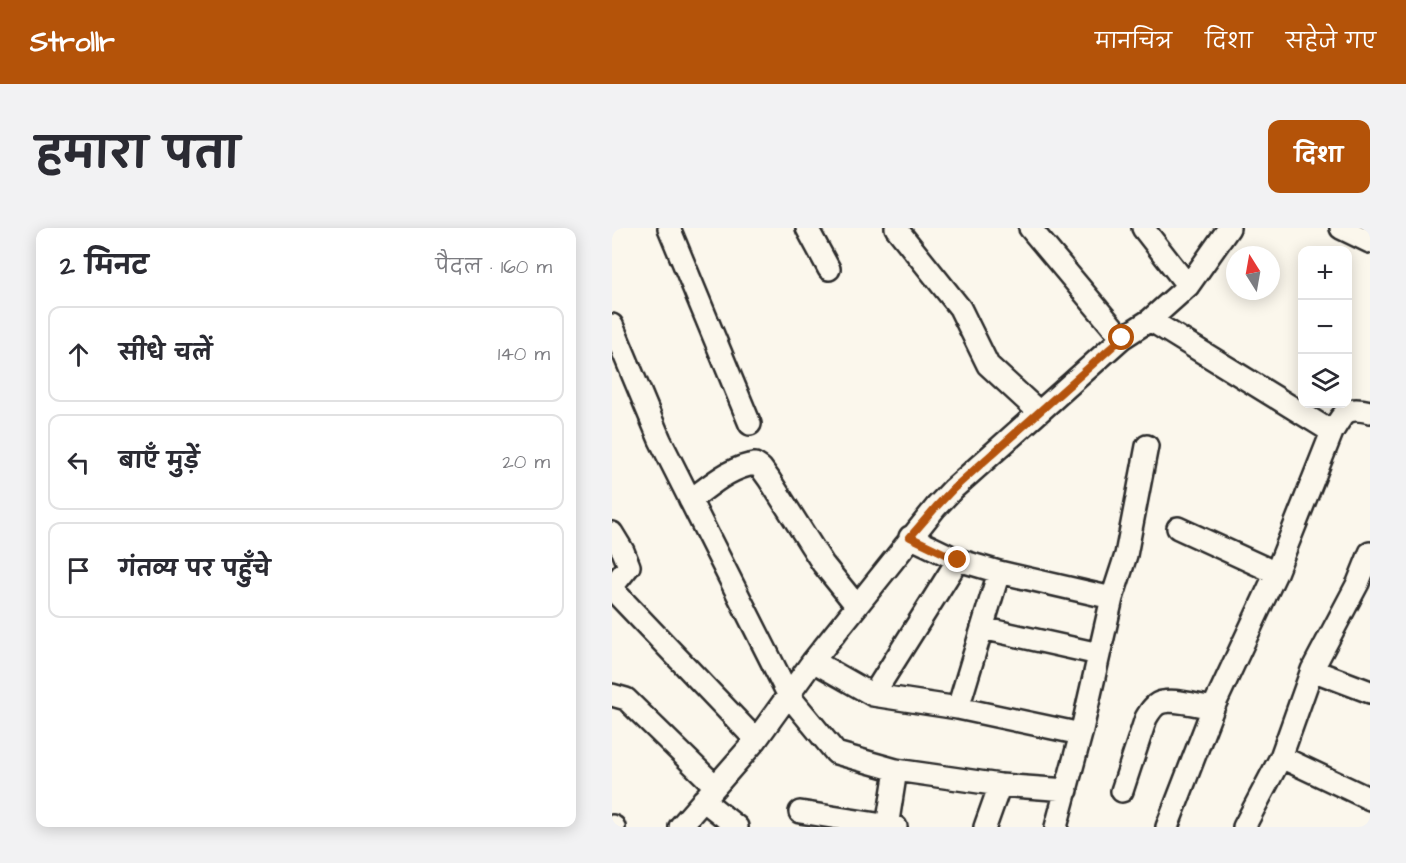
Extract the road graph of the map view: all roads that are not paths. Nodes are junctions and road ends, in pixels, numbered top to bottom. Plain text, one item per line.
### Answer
1 (669, 228) edge
2 (807, 228) edge
3 (896, 228) edge
4 (1030, 228) edge
5 (1143, 228) edge
6 (1229, 228) edge
7 (1341, 228) edge
8 (1370, 242) edge
9 (830, 269) dead end
10 (1188, 286) junction
11 (1149, 320) junction
12 (612, 325) edge
13 (1122, 338) junction
14 (1039, 412) junction
15 (1370, 412) edge
16 (750, 424) dead end
17 (1332, 432) junction
18 (1147, 446) dead end
19 (690, 500) junction
20 (1178, 528) dead end
21 (612, 533) edge
22 (910, 537) junction
23 (1370, 554) edge
24 (958, 560) junction
25 (999, 572) junction
26 (1276, 573) junction
27 (1364, 586) edge
28 (612, 588) edge
29 (1112, 598) junction
30 (856, 605) junction
31 (982, 628) junction
32 (1099, 654) junction
33 (813, 661) junction
34 (1312, 670) junction
35 (1370, 692) edge
36 (612, 695) edge
37 (873, 695) junction
38 (789, 696) junction
39 (958, 708) junction
40 (1213, 708) junction
41 (1081, 734) junction
42 (756, 740) junction
43 (1281, 757) junction
44 (896, 770) junction
45 (1000, 785) junction
46 (1066, 790) junction
47 (1122, 791) dead end
48 (709, 793) junction
49 (1370, 799) edge
50 (800, 812) dead end
51 (890, 826) edge
52 (1246, 826) edge
53 (680, 827) edge
54 (737, 827) edge
55 (985, 827) edge
56 (1056, 827) edge
57 (1167, 827) edge

1 - 16 street
2 - 9 street
3 - 14 street
4 - 13 street
5 - 10 street
6 - 10 street
7 - 8 street
10 - 11 street
11 - 13 street
11 - 17 street
12 - 19 street
13 - 14 street
14 - 22 street
15 - 17 street
17 - 26 street
18 - 29 street
19 - 30 street
19 - 38 street
20 - 26 street
21 - 28 street
22 - 24 street
22 - 30 street
23 - 27 street
24 - 25 street
24 - 37 street
25 - 29 street
25 - 31 street
26 - 40 street
27 - 34 street
28 - 42 street
29 - 32 street
30 - 33 street
31 - 32 street
31 - 39 street
32 - 41 street
33 - 37 street
33 - 38 street
34 - 35 street
34 - 43 street
36 - 48 street
37 - 39 street
38 - 42 street
38 - 44 street
39 - 41 street
40 - 47 street
40 - 57 street
41 - 46 street
42 - 48 street
43 - 49 street
43 - 52 street
44 - 45 street
44 - 51 street
45 - 46 street
45 - 55 street
46 - 56 street
48 - 53 street
48 - 54 street
50 - 51 street

